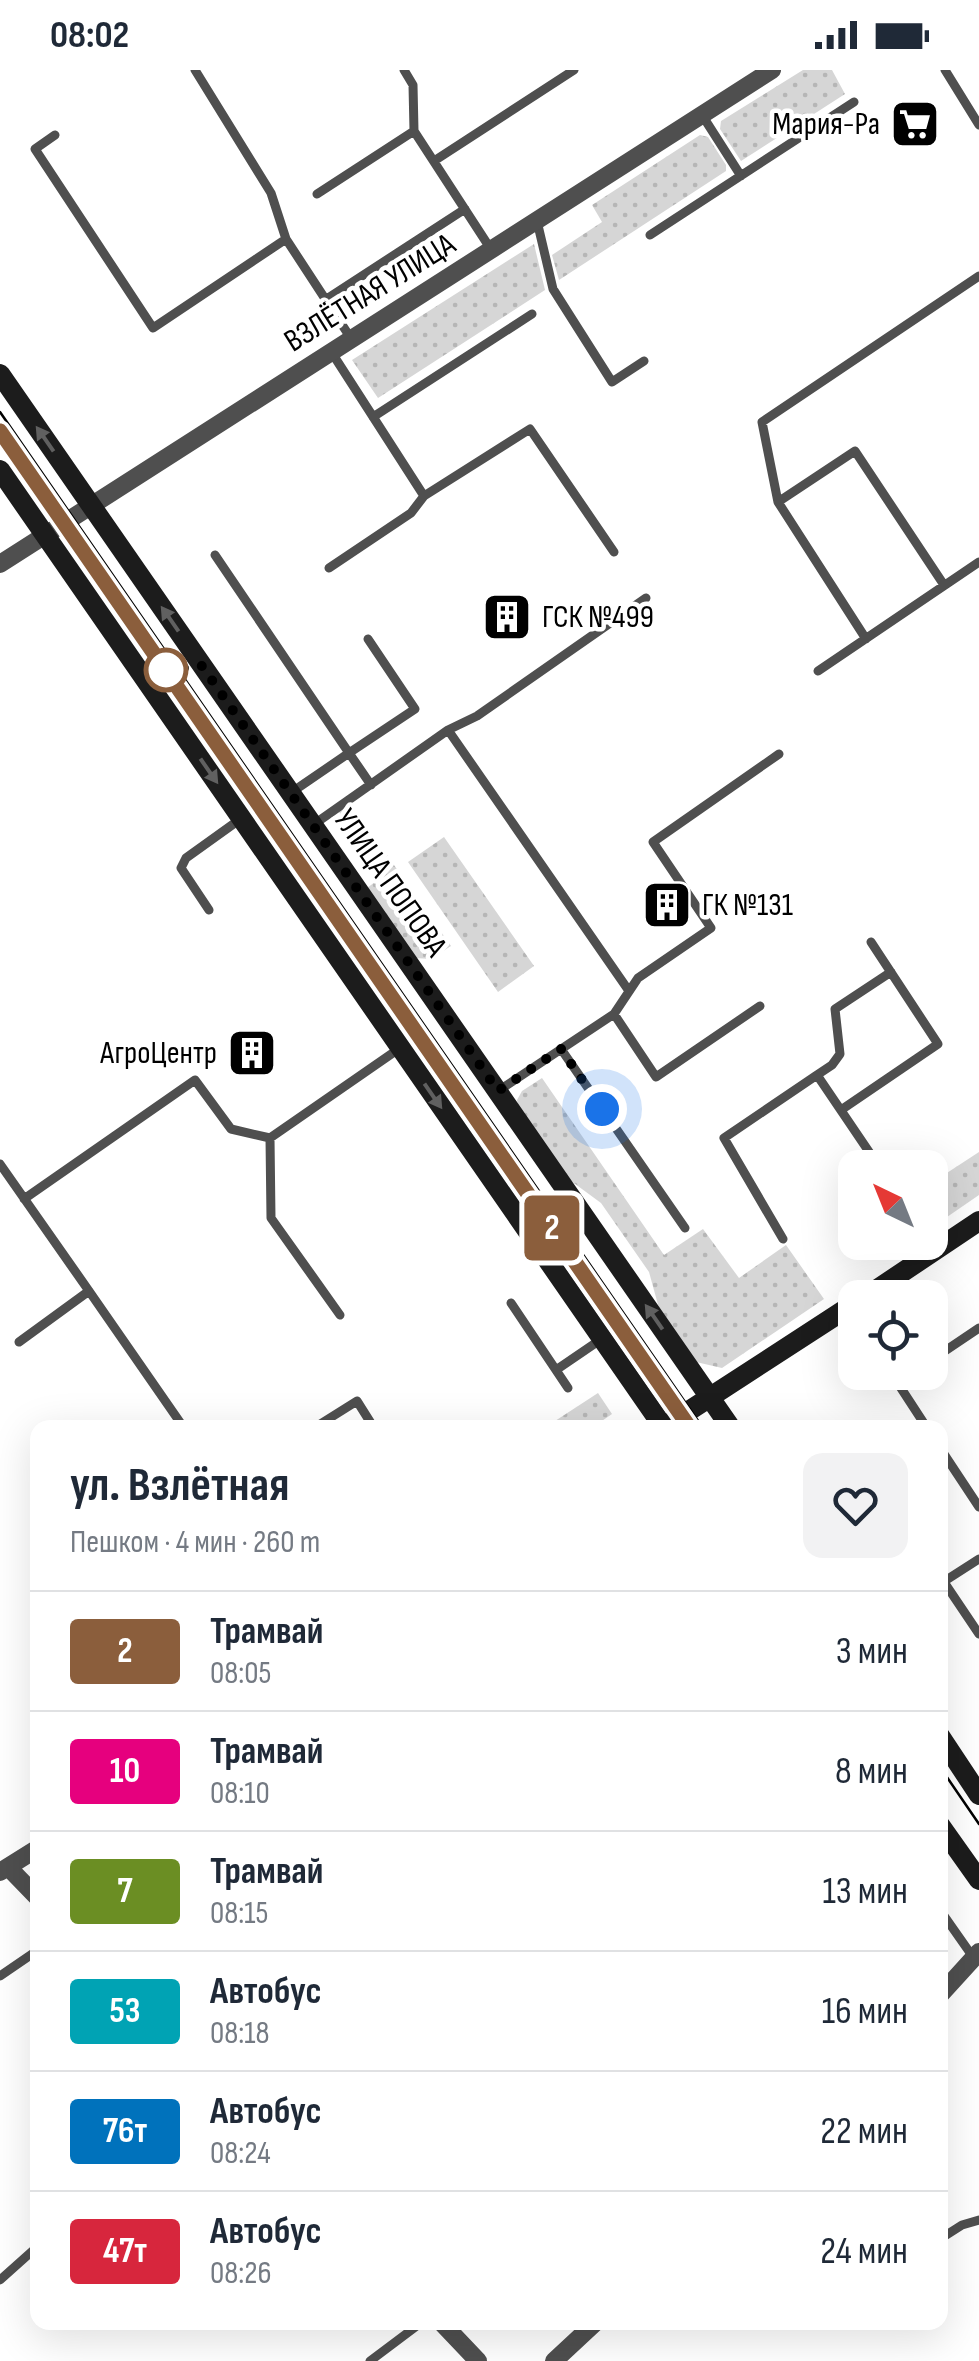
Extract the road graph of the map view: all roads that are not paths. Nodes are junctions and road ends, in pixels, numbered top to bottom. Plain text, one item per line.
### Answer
1 (195, 70) edge
2 (404, 70) edge
3 (574, 70) edge
4 (772, 70) edge
5 (945, 70) edge
6 (854, 102) dead end
7 (702, 115) junction
8 (979, 125) edge
9 (414, 130) junction
10 (55, 135) dead end
11 (434, 161) junction
12 (741, 176) junction
13 (317, 194) dead end
14 (466, 209) junction
15 (538, 221) junction
16 (650, 235) dead end
17 (286, 239) junction
18 (492, 251) junction
19 (979, 276) edge
20 (325, 300) junction
21 (532, 314) dead end
22 (352, 340) junction
23 (332, 353) junction
24 (644, 361) dead end
25 (0, 374) edge
26 (373, 417) junction
27 (0, 470) edge
28 (424, 496) junction
29 (778, 502) junction
30 (90, 504) junction
31 (45, 534) junction
32 (614, 552) dead end
33 (216, 555) dead end
34 (979, 562) edge
35 (0, 564) edge
36 (329, 568) dead end
37 (944, 586) junction
38 (646, 598) dead end
39 (368, 639) dead end
40 (866, 639) junction
41 (818, 671) dead end
42 (448, 730) junction
43 (348, 753) junction
44 (779, 754) dead end
45 (371, 785) junction
46 (291, 793) junction
47 (242, 818) junction
48 (313, 825) junction
49 (210, 910) dead end
50 (871, 942) dead end
51 (890, 972) junction
52 (629, 991) junction
53 (760, 1006) dead end
54 (614, 1014) junction
55 (400, 1048) junction
56 (561, 1049) junction
57 (817, 1075) junction
58 (498, 1091) junction
59 (840, 1110) junction
60 (270, 1138) junction
61 (868, 1150) edge
62 (0, 1164) edge
63 (24, 1199) junction
64 (979, 1221) edge
65 (685, 1228) dead end
66 (948, 1237) edge
67 (783, 1239) dead end
68 (915, 1260) edge
69 (892, 1280) edge
70 (89, 1291) junction
71 (512, 1303) dead end
72 (340, 1315) dead end
73 (838, 1315) edge
74 (979, 1328) edge
75 (602, 1339) junction
76 (19, 1342) dead end
77 (948, 1349) edge
78 (556, 1370) junction
79 (568, 1388) dead end
80 (902, 1390) edge
81 (709, 1398) junction
82 (178, 1420) edge
83 (327, 1420) edge
84 (369, 1420) edge
85 (659, 1420) edge
86 (675, 1420) edge
87 (724, 1420) edge
88 (922, 1420) edge
89 (948, 1460) edge
90 (979, 1507) edge
91 (979, 1560) edge
92 (948, 1579) edge
93 (948, 1591) edge
94 (979, 1634) edge
95 (948, 1748) edge
96 (979, 1795) edge
97 (948, 1835) edge
98 (30, 1852) edge
99 (3, 1866) edge
100 (979, 1880) edge
101 (30, 1891) edge
102 (948, 1920) edge
103 (30, 1955) edge
104 (976, 1955) edge
105 (0, 1976) edge
106 (948, 1985) edge
107 (979, 2220) edge
108 (948, 2234) edge
109 (30, 2253) edge
110 (0, 2280) edge
111 (411, 2330) edge
112 (449, 2330) edge
113 (587, 2330) edge
114 (370, 2361) edge
115 (478, 2361) edge
116 (554, 2361) edge

1 - 17 lane
2 - 9 lane
3 - 11 lane
4 - 7 street, ВЗЛЁТНАЯ УЛИЦА
5 - 8 lane
6 - 12 lane
7 - 12 lane
7 - 15 street, ВЗЛЁТНАЯ УЛИЦА
9 - 11 lane
9 - 13 lane
10 - 17 lane
11 - 14 lane
12 - 16 lane
14 - 18 lane
14 - 20 lane
15 - 18 street, ВЗЛЁТНАЯ УЛИЦА
15 - 24 lane
17 - 20 lane
18 - 22 street, ВЗЛЁТНАЯ УЛИЦА
19 - 29 lane
20 - 22 lane
21 - 26 lane
22 - 23 street, ВЗЛЁТНАЯ УЛИЦА
23 - 26 lane
23 - 30 street, ВЗЛЁТНАЯ УЛИЦА
30 -> 25 main road, УЛИЦА ПОПОВА
26 - 28 lane
27 - 31 main road
28 - 32 lane
28 - 36 lane
29 - 37 lane
29 - 40 lane
30 - 31 street, ВЗЛЁТНАЯ УЛИЦА
46 -> 30 main road, УЛИЦА ПОПОВА
31 - 35 street, ВЗЛЁТНАЯ УЛИЦА
31 -> 47 main road
33 - 43 lane
34 - 37 lane
37 - 40 lane
38 - 42 lane
39 - 43 lane
40 - 41 lane
42 - 45 lane
42 - 52 lane
43 - 45 lane
43 - 46 lane
44 - 52 lane
45 - 48 lane
46 - 48 main road, УЛИЦА ПОПОВА
47 - 49 lane
47 - 55 main road
48 - 58 main road, УЛИЦА ПОПОВА
50 - 51 lane
51 - 57 lane
51 - 59 lane
52 - 54 lane
53 - 54 lane
54 - 56 lane
55 - 60 lane
55 -> 75 main road
56 - 58 lane
56 - 65 lane
57 - 59 lane
57 - 67 lane
81 -> 58 main road, УЛИЦА ПОПОВА
59 - 61 lane
60 - 63 lane
60 - 72 lane
62 - 63 lane
63 - 70 lane
64 - 66 main road
68 - 69 main road
70 - 76 lane
70 - 82 lane
71 - 78 lane
73 - 81 main road
74 - 77 lane
75 - 78 lane
75 - 85 main road
78 - 79 lane
80 - 88 lane
81 - 86 main road
81 - 87 main road, УЛИЦА ПОПОВА
83 - 84 lane
89 - 90 lane
91 - 92 lane
93 - 94 lane
95 - 96 main road
97 - 100 main road
98 - 99 street
99 - 101 street
102 - 104 lane
103 - 105 lane
104 - 106 street
107 - 108 lane
109 - 110 lane
111 - 114 lane
112 - 115 street
113 - 116 street

